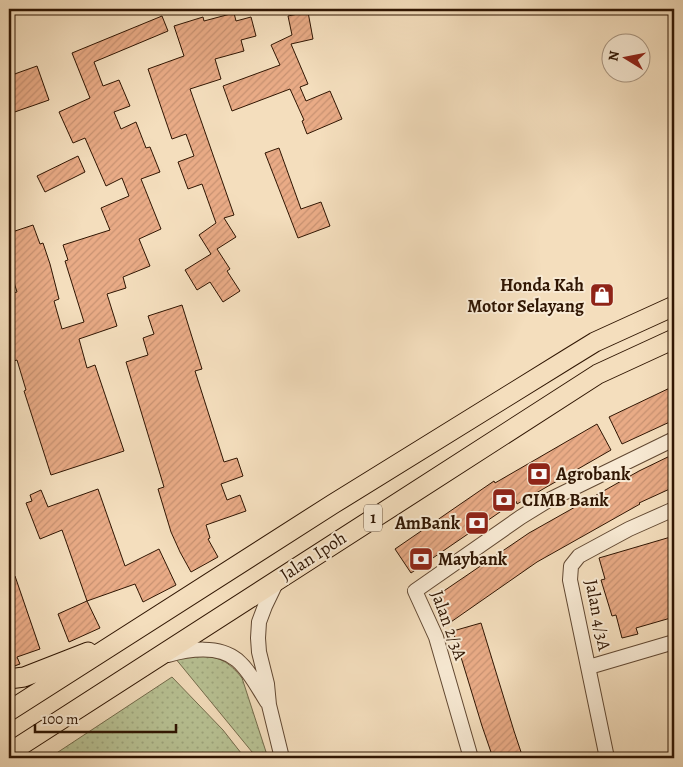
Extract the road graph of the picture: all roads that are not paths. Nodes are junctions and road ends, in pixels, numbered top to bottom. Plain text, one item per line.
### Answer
1 (674, 306) edge
2 (674, 339) edge
3 (674, 354) edge
4 (598, 374) junction
5 (674, 439) edge
6 (674, 509) edge
7 (278, 578) junction
8 (120, 640) junction
9 (674, 642) edge
10 (147, 663) junction
11 (589, 668) junction
12 (9, 679) edge
13 (9, 683) edge
14 (269, 705) junction
15 (11, 710) edge
16 (9, 753) edge
17 (282, 758) edge
18 (472, 758) edge
19 (607, 758) edge

1 - 8 highway, Jalan Ipoh / 1
2 - 4 highway, Jalan Ipoh / 1
3 - 4 highway
4 - 7 highway, Jalan Ipoh / 1
5 - 18 street, Jalan 2/3A
6 - 11 street, Jalan 4/3A
7 - 10 highway, Jalan Ipoh / 1
7 - 14 street
8 - 12 highway
8 - 15 highway, Jalan Ipoh / 1
9 - 11 street
10 - 14 street
10 - 16 highway, Jalan Ipoh / 1
11 - 19 street, Jalan 4/3A
13 - 15 highway
14 - 17 street

